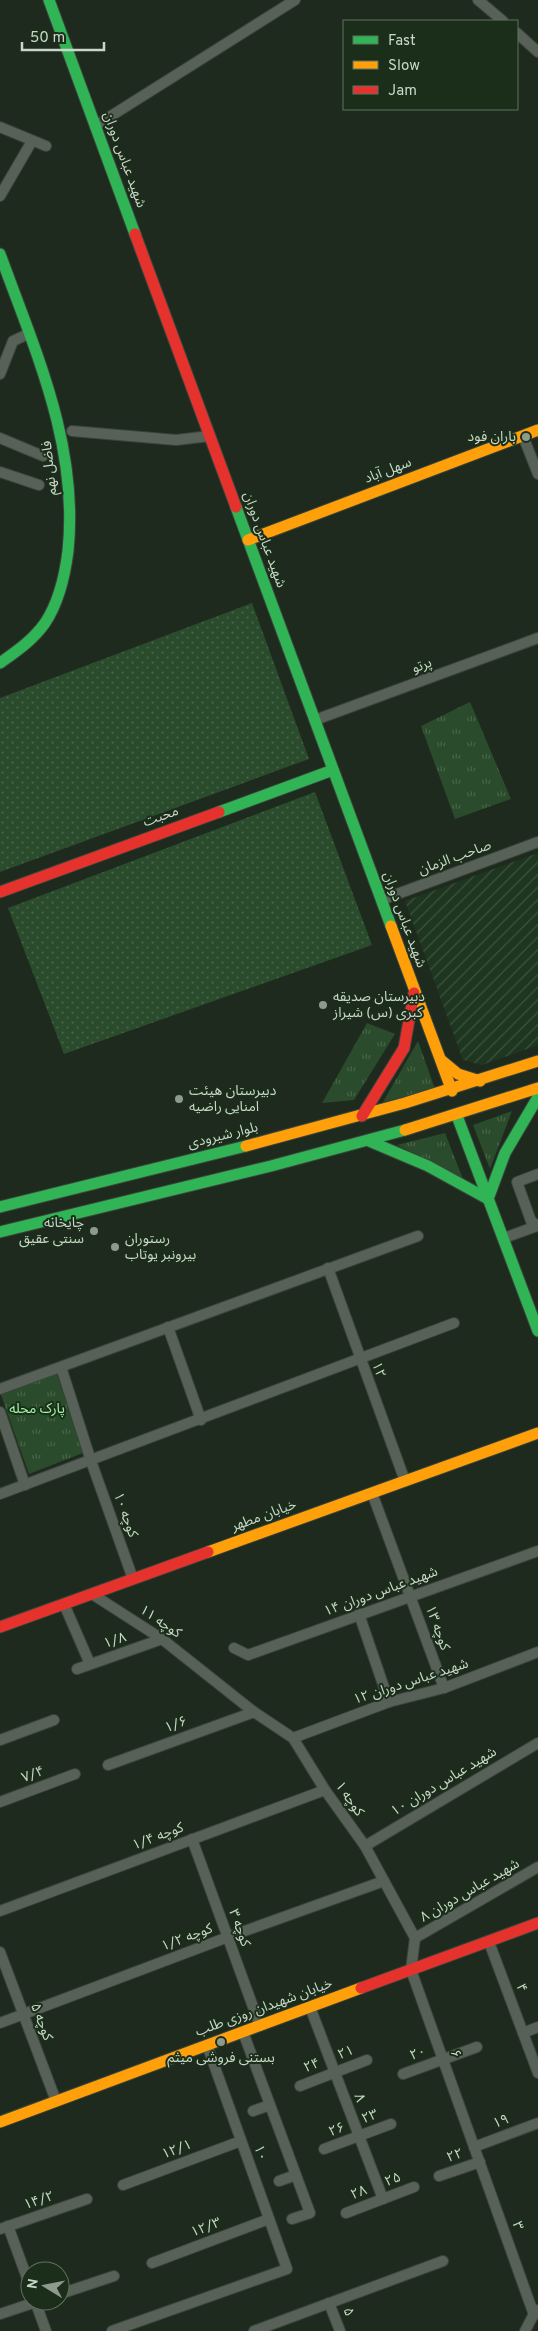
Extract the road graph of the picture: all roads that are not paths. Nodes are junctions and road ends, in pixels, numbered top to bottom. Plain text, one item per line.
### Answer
1 (49, 0) edge
2 (295, 0) edge
3 (478, 0) edge
4 (502, 20) edge
5 (518, 34) edge
6 (538, 52) edge
7 (95, 126) junction
8 (0, 127) edge
9 (32, 141) junction
10 (46, 146) dead end
11 (0, 196) edge
12 (0, 254) edge
13 (4, 276) edge
14 (28, 334) junction
15 (3, 359) edge
16 (0, 374) edge
17 (538, 430) edge
18 (72, 431) dead end
19 (210, 436) junction
20 (522, 436) junction
21 (0, 438) edge
22 (44, 456) dead end
23 (0, 472) edge
24 (538, 474) edge
25 (39, 486) dead end
26 (248, 540) junction
27 (538, 638) edge
28 (0, 663) edge
29 (315, 720) junction
30 (333, 770) junction
31 (538, 842) edge
32 (0, 892) edge
33 (381, 900) junction
34 (414, 992) junction
35 (440, 1059) junction
36 (538, 1061) edge
37 (480, 1081) junction
38 (538, 1088) edge
39 (452, 1091) junction
40 (538, 1097) edge
41 (362, 1116) junction
42 (458, 1116) junction
43 (369, 1141) junction
44 (538, 1174) edge
45 (88, 1185) junction
46 (67, 1190) junction
47 (488, 1200) junction
48 (0, 1207) edge
49 (94, 1208) junction
50 (74, 1213) junction
51 (538, 1226) edge
52 (0, 1232) edge
53 (418, 1236) dead end
54 (504, 1238) junction
55 (328, 1268) junction
56 (454, 1324) dead end
57 (168, 1327) junction
58 (538, 1331) edge
59 (359, 1357) junction
60 (61, 1367) junction
61 (0, 1389) edge
62 (0, 1412) edge
63 (201, 1420) junction
64 (538, 1433) edge
65 (91, 1461) junction
66 (405, 1481) junction
67 (25, 1485) junction
68 (372, 1493) junction
69 (0, 1494) edge
70 (538, 1551) edge
71 (133, 1579) junction
72 (92, 1594) junction
73 (410, 1596) junction
74 (64, 1604) junction
75 (359, 1614) junction
76 (0, 1627) edge
77 (162, 1639) junction
78 (234, 1648) dead end
79 (538, 1652) edge
80 (90, 1664) junction
81 (77, 1669) dead end
82 (211, 1676) joint
83 (444, 1688) junction
84 (390, 1702) junction
85 (254, 1712) junction
86 (54, 1720) dead end
87 (293, 1738) junction
88 (0, 1740) edge
89 (538, 1742) edge
90 (108, 1765) dead end
91 (75, 1774) dead end
92 (325, 1790) junction
93 (0, 1802) edge
94 (192, 1839) junction
95 (364, 1846) junction
96 (538, 1867) edge
97 (384, 1882) junction
98 (0, 1912) edge
99 (538, 1923) edge
100 (228, 1937) junction
101 (415, 1938) junction
102 (489, 1942) junction
103 (0, 1952) edge
104 (411, 1970) junction
105 (310, 2007) junction
106 (23, 2014) junction
107 (0, 2023) edge
108 (260, 2026) junction
109 (538, 2027) edge
110 (243, 2032) junction
111 (523, 2033) junction
112 (207, 2045) junction
113 (477, 2047) dead end
114 (367, 2060) dead end
115 (443, 2060) junction
116 (335, 2072) junction
117 (538, 2073) edge
118 (403, 2074) dead end
119 (300, 2086) dead end
120 (56, 2101) junction
121 (270, 2105) junction
122 (253, 2111) dead end
123 (0, 2122) edge
124 (538, 2123) edge
125 (391, 2124) dead end
126 (359, 2136) junction
127 (241, 2141) junction
128 (474, 2147) junction
129 (324, 2149) dead end
130 (480, 2162) junction
131 (296, 2175) junction
132 (439, 2176) dead end
133 (279, 2181) dead end
134 (123, 2185) dead end
135 (414, 2187) dead end
136 (87, 2199) dead end
137 (383, 2199) junction
138 (346, 2213) dead end
139 (269, 2219) junction
140 (292, 2219) dead end
141 (4, 2228) edge
142 (443, 2261) dead end
143 (20, 2264) edge
144 (152, 2264) dead end
145 (114, 2276) dead end
146 (70, 2291) edge
147 (329, 2303) junction
148 (20, 2307) edge
149 (40, 2311) edge
150 (536, 2311) edge
151 (0, 2314) edge
152 (46, 2331) edge
153 (112, 2331) edge
154 (254, 2331) edge
155 (340, 2331) edge
156 (525, 2331) edge

1 - 7 main road, شهید عباس دوران
2 - 7 street
3 - 4 street
5 - 6 street
7 - 19 main road, شهید عباس دوران
8 - 9 street
9 - 10 street
9 - 11 street
12 - 13 main road, فاضل نهم
13 - 14 main road, فاضل نهم
14 - 15 street
14 - 28 main road, فاضل نهم
15 - 16 street
17 - 20 main road, سهل آباد
18 - 19 street
19 - 26 main road, شهید عباس دوران
20 - 24 street
20 - 26 main road, سهل آباد
21 - 22 street
23 - 25 street
26 - 29 main road, شهید عباس دوران
27 - 29 street, پرتو
29 - 30 main road, شهید عباس دوران
30 - 32 main road, محبت
30 - 33 main road, شهید عباس دوران
31 - 33 street, صاحب الزمان
33 - 34 main road, شهید عباس دوران
34 - 35 main road, شهید عباس دوران
34 - 41 main road
35 - 37 main road
35 - 39 main road, شهید عباس دوران
36 - 37 main road, بلوار شیرودی
37 - 39 main road, بلوار شیرودی
38 - 42 main road
39 - 41 main road, بلوار شیرودی
40 - 47 main road
41 - 45 main road, بلوار شیرودی
42 - 43 main road
42 - 47 main road
43 - 47 main road
43 - 49 main road
44 - 51 street
45 - 46 main road, بلوار شیرودی
45 - 49 main road
46 - 48 main road, بلوار شیرودی
46 - 50 main road
47 - 54 main road
49 - 50 main road
50 - 52 main road
51 - 54 street
53 - 55 street
54 - 58 main road
55 - 57 street
55 - 59 street, ۱۲
56 - 59 street
57 - 60 street
57 - 63 street
59 - 63 street
59 - 66 street, ۱۲
60 - 61 street
60 - 65 street, کوچه ۱۰
62 - 67 street
63 - 65 street
64 - 66 main road, خیابان مطهر
65 - 67 street
65 - 71 street, کوچه ۱۰
66 - 68 main road, خیابان مطهر
67 - 69 street
68 - 71 main road, خیابان مطهر
68 - 73 street, کوچه ۱۳
70 - 73 street, شهید عباس دوران ۱۴
71 - 72 main road, خیابان مطهر
72 - 74 main road, خیابان مطهر
72 - 77 street, کوچه ۱۱
73 - 75 street, شهید عباس دوران ۱۴
73 - 83 street, کوچه ۱۳
74 - 76 main road, خیابان مطهر
74 - 80 street
75 - 78 street, شهید عباس دوران ۱۴
75 - 84 street
77 - 80 street, ۱/۸
77 - 82 street, کوچه ۱۱
79 - 83 street, شهید عباس دوران ۱۲
80 - 81 street, ۱/۸
82 - 85 street, کوچه ۱
83 - 84 street, شهید عباس دوران ۱۲
84 - 87 street, شهید عباس دوران ۱۲
85 - 87 street, کوچه ۱
85 - 90 street, ۱/۶
86 - 88 street
87 - 92 street, کوچه ۱
89 - 95 street, شهید عباس دوران ۱۰
91 - 93 street, ۷/۴
92 - 94 street, کوچه ۱/۴
92 - 95 street, کوچه ۱
94 - 98 street, کوچه ۱/۴
94 - 100 street, کوچه ۳
95 - 97 street, کوچه ۱
96 - 101 street, شهید عباس دوران ۸
97 - 100 street, کوچه ۱/۲
97 - 101 street, کوچه ۱
99 - 102 main road, خیابان شهیدان روزی طلب
100 - 106 street, کوچه ۱/۲
100 - 108 street, کوچه ۳
101 - 104 street
102 - 104 main road, خیابان شهیدان روزی طلب
102 - 111 street, ۴
103 - 106 street, کوچه ۵
104 - 105 main road, خیابان شهیدان روزی طلب
104 - 115 street, ۶
105 - 108 main road, خیابان شهیدان روزی طلب
105 - 116 street, ۸
106 - 107 street, کوچه ۱/۲
106 - 120 street, کوچه ۵
108 - 110 main road, خیابان شهیدان روزی طلب
109 - 111 street
110 - 112 main road, خیابان شهیدان روزی طلب
110 - 121 street
111 - 117 street, ۴
112 - 120 main road, خیابان شهیدان روزی طلب
112 - 127 street, ۱۰
113 - 115 street, ۲۰
114 - 116 street, ۲۱
115 - 118 street, ۲۰
115 - 128 street, ۶
116 - 119 street, ۲۴
116 - 126 street, ۸
120 - 123 main road, خیابان شهیدان روزی طلب
121 - 122 street
121 - 131 street
124 - 128 street, ۱۹
125 - 126 street, ۲۳
126 - 129 street, ۲۶
126 - 137 street, ۸
127 - 134 street, ۱۲/۱
127 - 139 street, ۱۰
128 - 130 street, ۳
130 - 132 street, ۲۲
130 - 150 street, ۳
131 - 133 street
131 - 140 street
135 - 137 street, ۲۵
136 - 141 street, ۱۴/۲
137 - 138 street, ۲۸
139 - 144 street, ۱۲/۳
139 - 153 street, ۱۰
141 - 143 street
142 - 147 street
145 - 146 street
147 - 154 street
147 - 155 street, ۵
148 - 151 street
149 - 152 street
150 - 156 street

